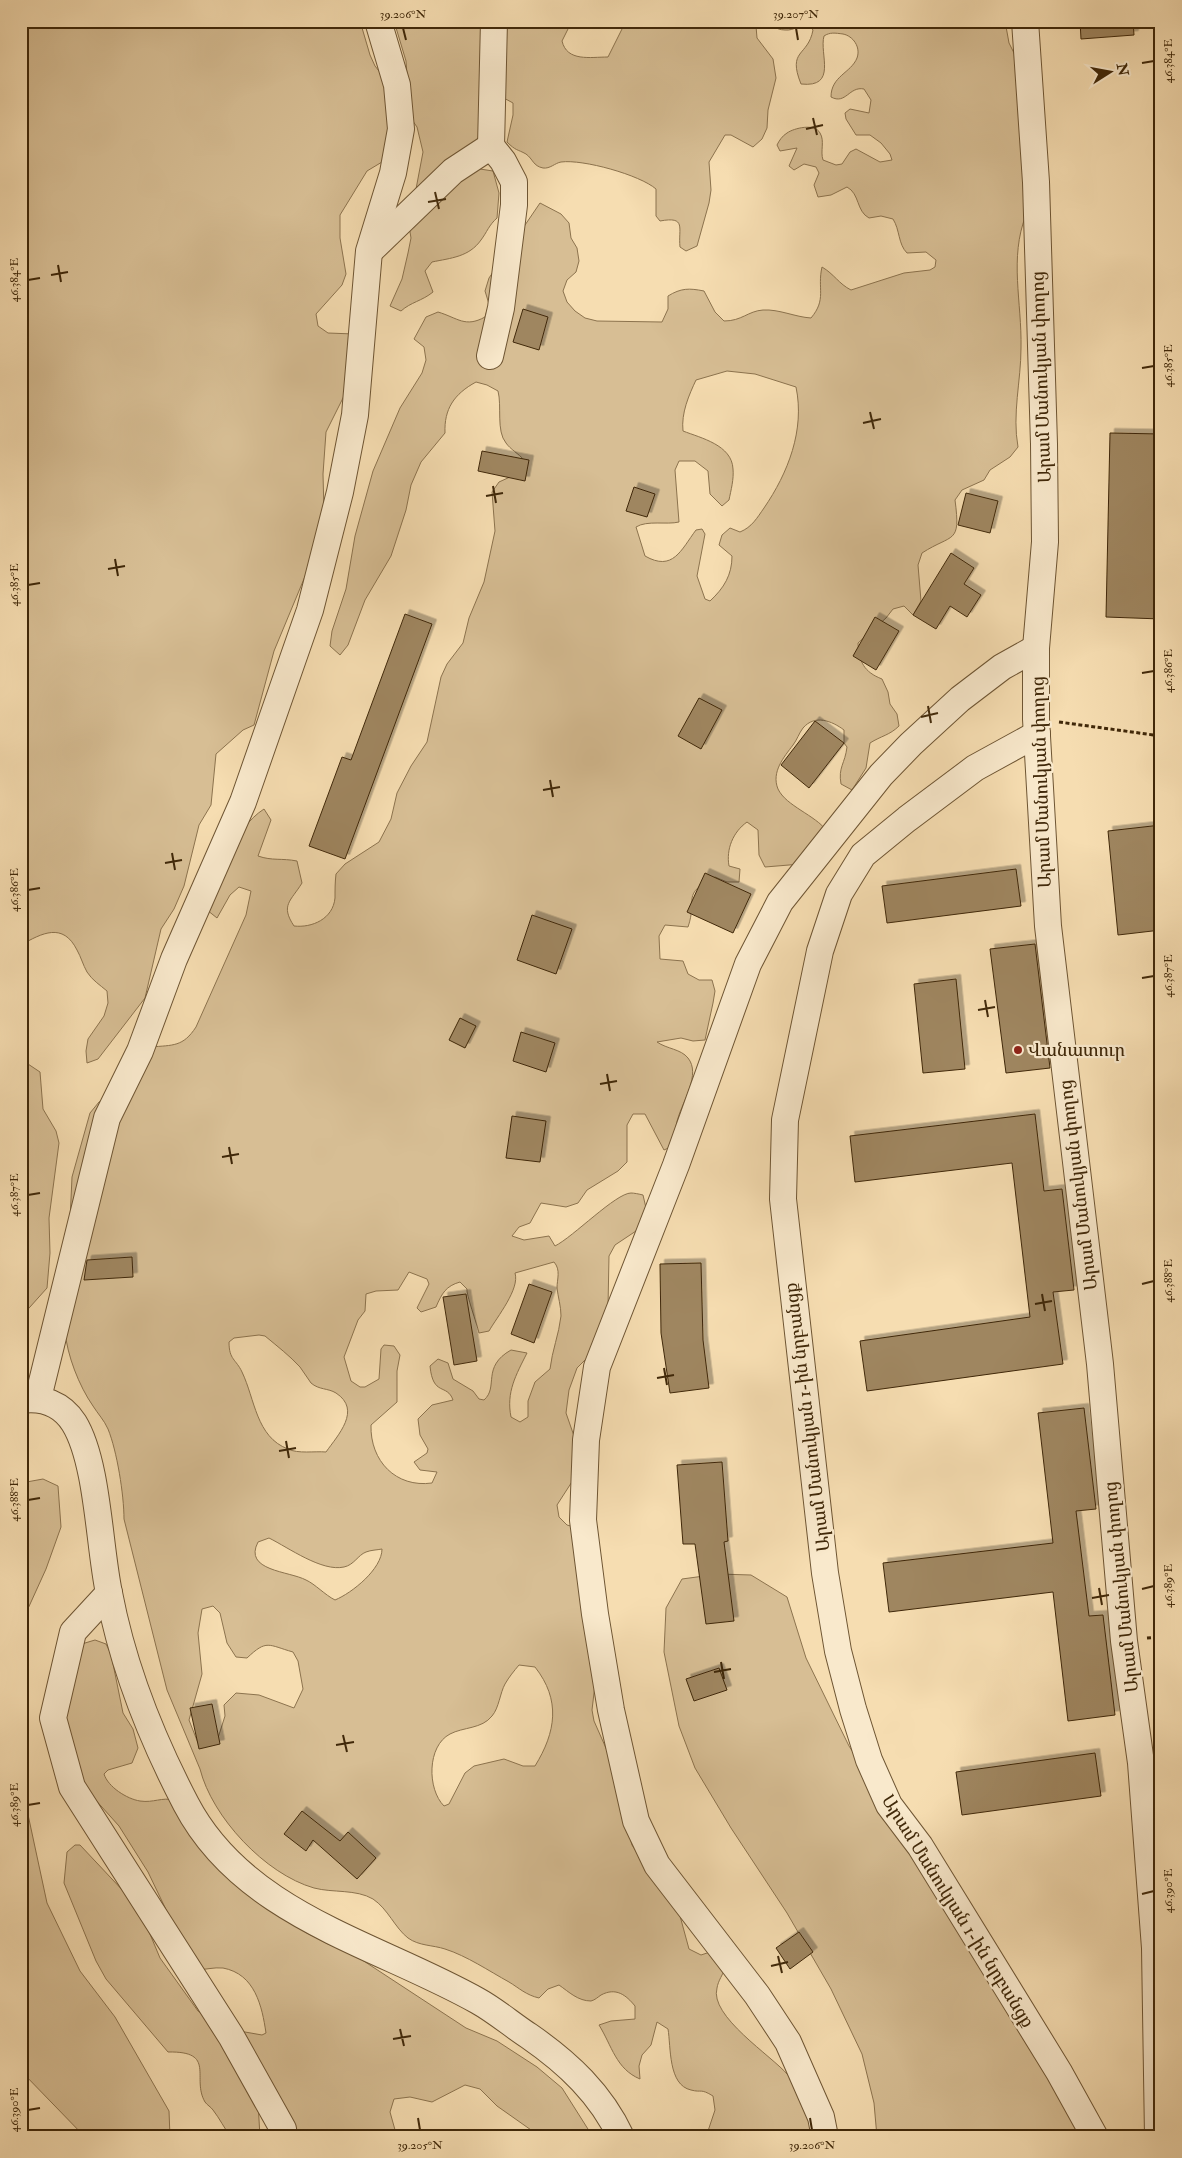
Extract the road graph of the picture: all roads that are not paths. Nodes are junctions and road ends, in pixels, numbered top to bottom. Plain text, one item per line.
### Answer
1 (378, 21) edge
2 (494, 21) edge
3 (1025, 21) edge
4 (491, 146) junction
5 (369, 251) junction
6 (490, 356) dead end
7 (1036, 648) junction
8 (1037, 726) junction
9 (30, 1399) edge
10 (109, 1593) junction
11 (284, 2137) edge
12 (621, 2137) edge
13 (825, 2137) edge
14 (1095, 2137) edge
15 (1158, 2137) edge

1 - 5 street
2 - 4 street
3 - 7 street, Արամ Մանուկյան փողոց
4 - 5 street
4 - 6 street
5 - 9 street
7 - 8 street, Արամ Մանուկյան փողոց
7 - 13 street
8 - 14 street, Արամ Մանուկյան 1-ին նրբանցք
8 - 15 street, Արամ Մանուկյան փողոց
9 - 10 street
10 - 11 street
10 - 12 street

